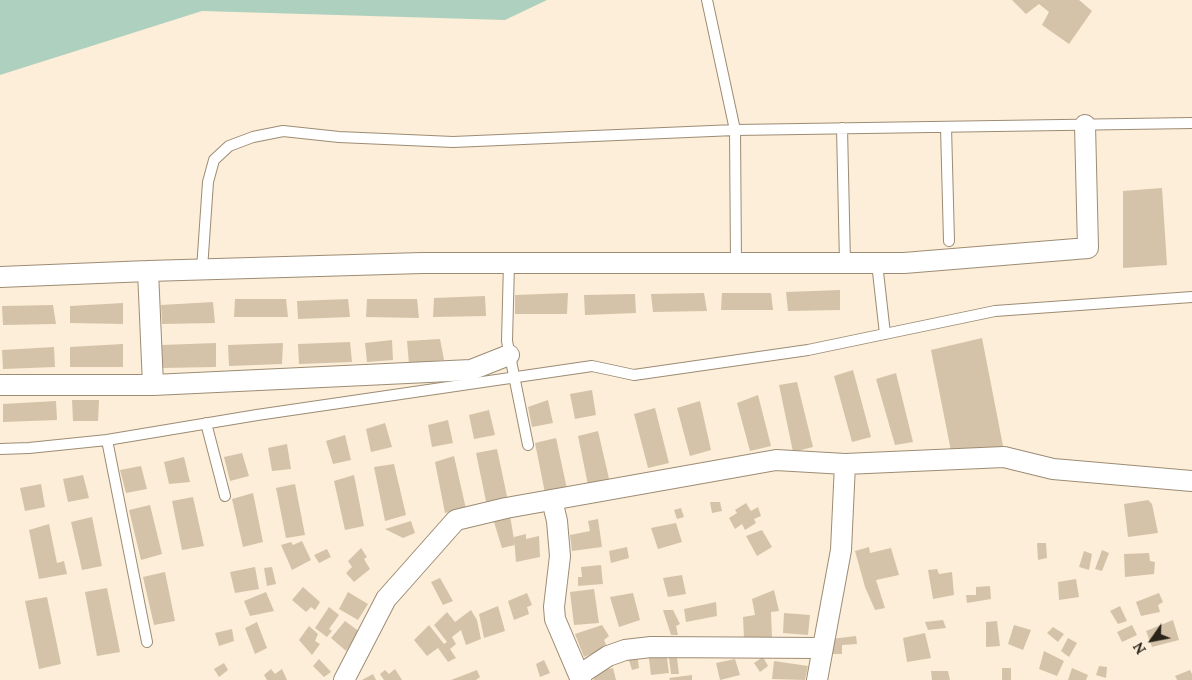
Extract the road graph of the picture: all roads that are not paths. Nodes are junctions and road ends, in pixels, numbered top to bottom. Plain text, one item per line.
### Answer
1 (707, 0) edge
2 (1192, 123) edge
3 (1085, 125) junction
4 (946, 127) junction
5 (842, 128) junction
6 (735, 130) junction
7 (949, 241) dead end
8 (509, 263) junction
9 (736, 263) junction
10 (845, 263) junction
11 (877, 263) junction
12 (202, 269) junction
13 (148, 270) junction
14 (0, 277) edge
15 (1192, 297) edge
16 (885, 334) junction
17 (510, 355) junction
18 (514, 377) junction
19 (0, 385) edge
20 (153, 385) junction
21 (206, 423) junction
22 (107, 440) junction
23 (528, 445) dead end
24 (0, 450) edge
25 (845, 464) junction
26 (1192, 481) edge
27 (225, 496) dead end
28 (552, 500) junction
29 (147, 642) dead end
30 (822, 648) junction
31 (580, 677) edge
32 (344, 680) edge
33 (818, 680) edge

1 - 6 lane
2 - 3 lane
3 - 4 lane
3 - 11 street
4 - 5 lane
4 - 7 lane
5 - 6 lane
5 - 10 lane
6 - 9 lane
6 - 12 lane
8 - 9 street
8 - 12 street
8 - 17 lane
9 - 10 street
10 - 11 street
11 - 16 lane
12 - 13 street
13 - 14 street
13 - 20 street
15 - 16 lane
16 - 18 lane
17 - 18 lane
17 - 20 street
18 - 21 lane
18 - 23 lane
19 - 20 street
21 - 22 lane
21 - 27 lane
22 - 24 lane
22 - 29 lane
25 - 26 street
25 - 28 street
25 - 30 street
28 - 31 street
28 - 32 street
30 - 31 street
30 - 33 street

